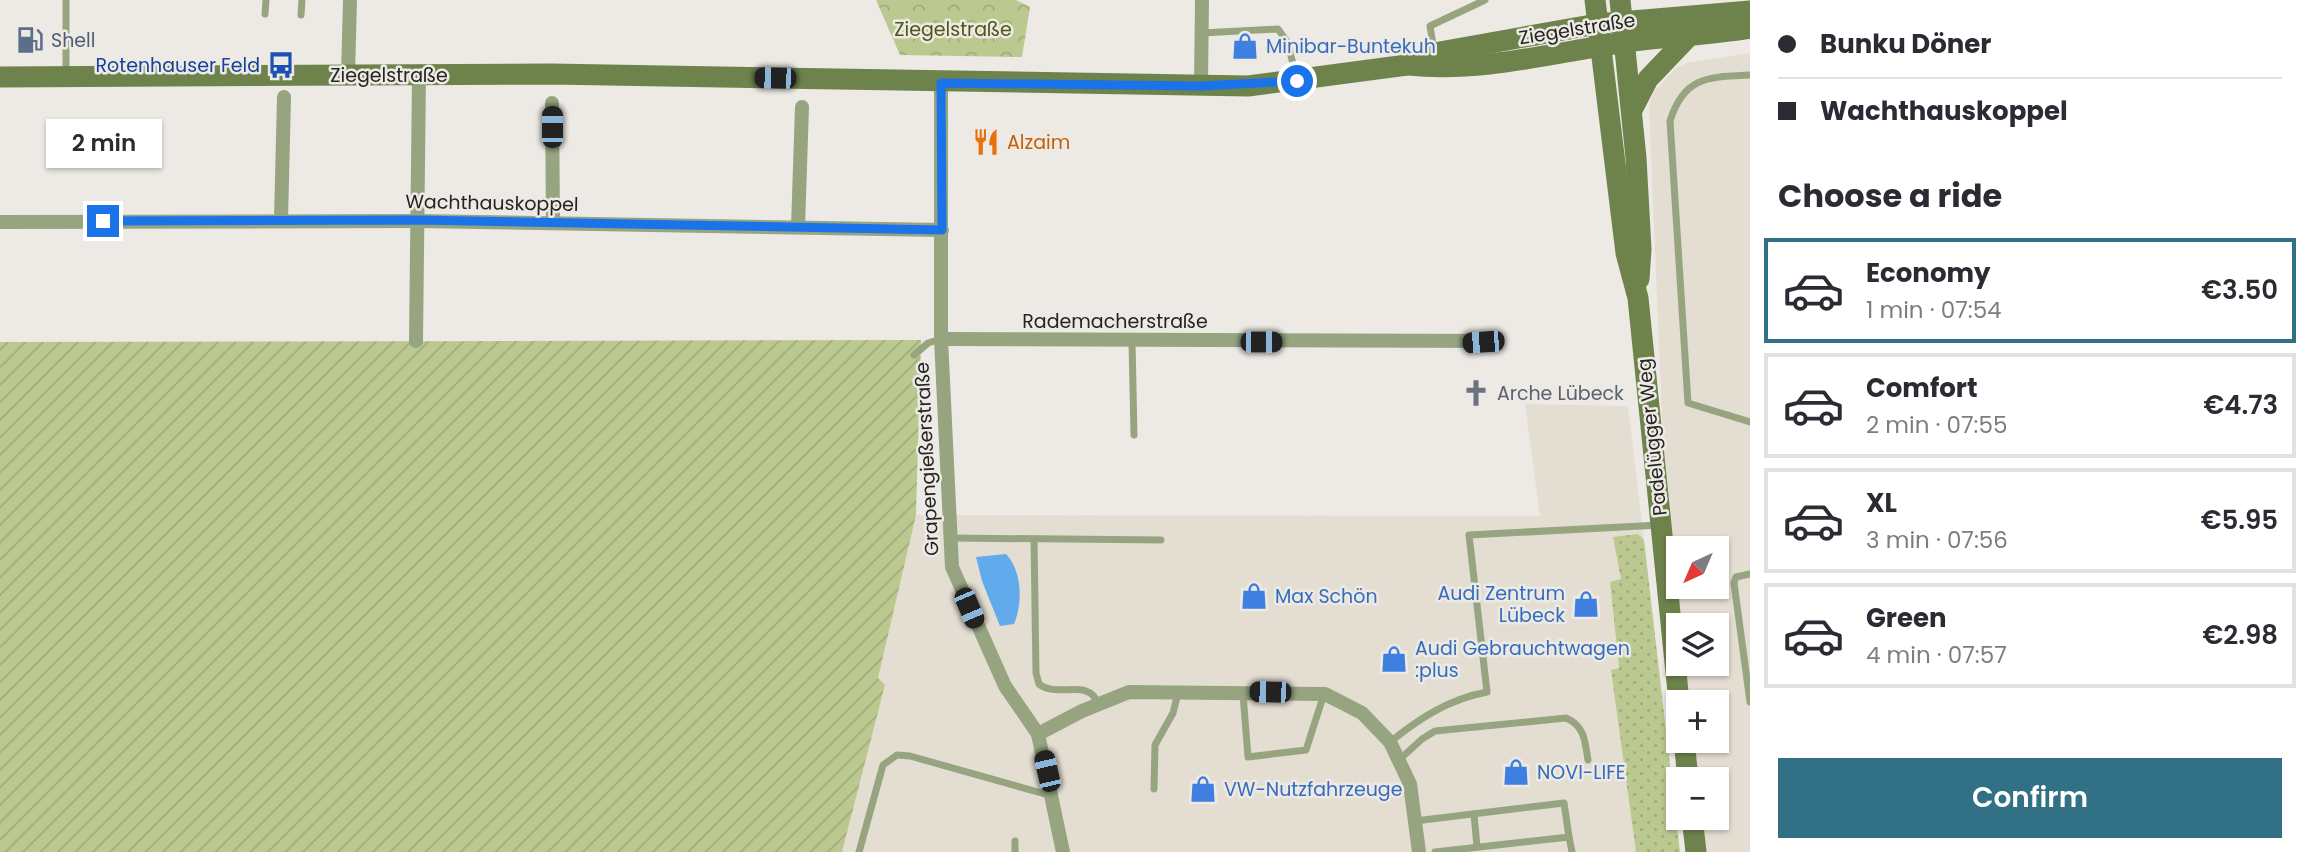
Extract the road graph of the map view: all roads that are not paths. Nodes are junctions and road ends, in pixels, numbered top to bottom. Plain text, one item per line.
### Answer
1 (66, 0) edge
2 (266, 0) edge
3 (302, 0) edge
4 (350, 0) edge
5 (1202, 0) edge
6 (1485, 0) edge
7 (1595, 0) edge
8 (1750, 11) edge
9 (265, 14) dead end
10 (302, 15) dead end
11 (1623, 21) edge
12 (1597, 24) junction
13 (1750, 29) edge
14 (1202, 33) junction
15 (1689, 36) junction
16 (1601, 47) junction
17 (1434, 53) junction
18 (1407, 65) junction
19 (1750, 75) edge
20 (66, 76) junction
21 (348, 76) junction
22 (419, 76) junction
23 (0, 77) edge
24 (1297, 81) junction
25 (941, 83) junction
26 (1201, 86) junction
27 (284, 97) dead end
28 (552, 103) dead end
29 (802, 107) dead end
30 (1632, 110) junction
31 (281, 220) junction
32 (417, 220) junction
33 (0, 222) edge
34 (553, 223) junction
35 (798, 228) junction
36 (942, 230) junction
37 (1638, 298) junction
38 (941, 339) junction
39 (416, 341) dead end
40 (1132, 341) junction
41 (1498, 341) dead end
42 (914, 355) dead end
43 (1750, 422) edge
44 (1134, 435) dead end
45 (1661, 525) junction
46 (950, 538) junction
47 (1034, 539) junction
48 (1161, 540) dead end
49 (1750, 574) edge
50 (1178, 690) junction
51 (1678, 690) edge
52 (1243, 692) junction
53 (1325, 694) junction
54 (1750, 702) edge
55 (1098, 704) junction
56 (1038, 734) junction
57 (1390, 742) junction
58 (1399, 760) junction
59 (1588, 760) dead end
60 (1154, 789) dead end
61 (1052, 796) junction
62 (1474, 814) junction
63 (1415, 821) junction
64 (1693, 830) edge
65 (1569, 837) junction
66 (1015, 841) dead end
67 (1477, 847) junction
68 (859, 852) edge
69 (1015, 852) edge
70 (1063, 852) edge
71 (1419, 852) edge
72 (1435, 852) edge
73 (1572, 852) edge
74 (1696, 852) edge

1 - 20 lane
2 - 9 lane
3 - 10 lane
4 - 21 street
5 - 14 street
6 - 17 lane
7 - 12 main road, Padelügger Weg
8 - 11 main road, Ziegelstraße
11 - 12 main road, Ziegelstraße
11 - 15 main road, Ziegelstraße
11 - 16 main road, Ziegelstraße
11 - 30 main road, Padelügger Weg
12 - 16 main road, Padelügger Weg
12 - 17 main road, Ziegelstraße
13 - 15 main road, Ziegelstraße
14 - 24 lane
14 - 26 street
15 - 30 main road
16 - 18 main road, Ziegelstraße
16 - 37 main road, Padelügger Weg
17 - 18 main road, Ziegelstraße
18 - 24 main road, Ziegelstraße
19 - 43 lane
20 - 21 main road, Ziegelstraße
20 - 23 main road, Ziegelstraße
21 - 22 main road, Ziegelstraße
22 - 25 main road, Ziegelstraße
22 - 32 street
24 - 26 main road, Ziegelstraße
25 - 26 main road, Ziegelstraße
25 - 36 street, Grapengießerstraße
27 - 31 street
28 - 34 street
29 - 35 street
30 - 37 main road, Padelügger Weg
31 - 32 street, Wachthauskoppel
31 - 33 street, Wachthauskoppel
32 - 34 street, Wachthauskoppel
32 - 39 street
34 - 35 street, Wachthauskoppel
35 - 36 street, Wachthauskoppel
36 - 38 street, Grapengießerstraße
37 - 45 main road, Padelügger Weg
38 - 40 street, Rademacherstraße
38 - 42 lane
38 - 46 street, Grapengießerstraße
40 - 41 street, Rademacherstraße
40 - 44 lane
45 - 51 main road, Padelügger Weg
45 - 57 lane
46 - 47 lane
46 - 56 street, Grapengießerstraße
47 - 48 lane
47 - 55 lane
49 - 54 lane
50 - 52 street
50 - 55 street
50 - 60 lane
52 - 53 street
52 - 53 lane
53 - 57 street
55 - 56 street
56 - 61 street, Grapengießerstraße
57 - 58 street
58 - 59 lane
58 - 63 street
61 - 68 lane
61 - 70 street, Grapengießerstraße
62 - 63 lane
62 - 65 lane
62 - 67 lane
63 - 71 street
64 - 74 main road
65 - 67 lane
65 - 73 lane
66 - 69 lane
67 - 72 lane

